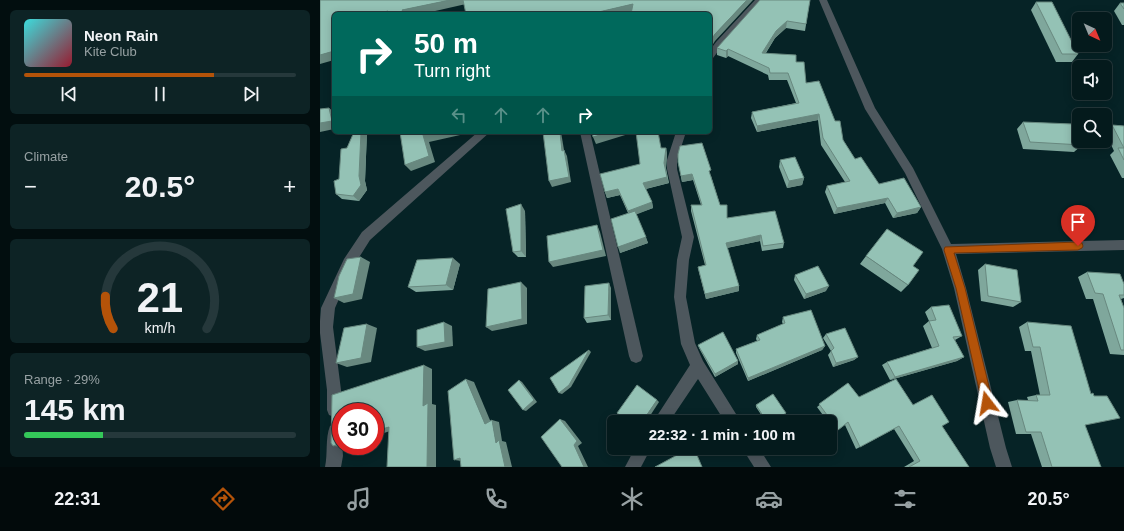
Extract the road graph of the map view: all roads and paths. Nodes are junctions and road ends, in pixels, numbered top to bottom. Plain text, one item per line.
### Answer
1 (760, 0) edge
2 (823, 0) edge
3 (712, 53) edge
4 (483, 134) edge
5 (585, 134) edge
6 (680, 134) edge
7 (1124, 245) edge
8 (948, 250) junction
9 (324, 308) edge
10 (636, 356) dead end
11 (698, 366) junction
12 (665, 415) edge
13 (730, 415) edge
14 (639, 455) edge
15 (754, 455) edge
16 (333, 467) edge
17 (633, 467) edge
18 (762, 467) edge
19 (1004, 467) edge

1 - 3 street
2 - 8 street
4 - 9 street
5 - 10 street
6 - 11 street
7 - 8 street
8 - 19 street
9 - 16 street
11 - 12 street
11 - 13 street
14 - 17 street
15 - 18 street

